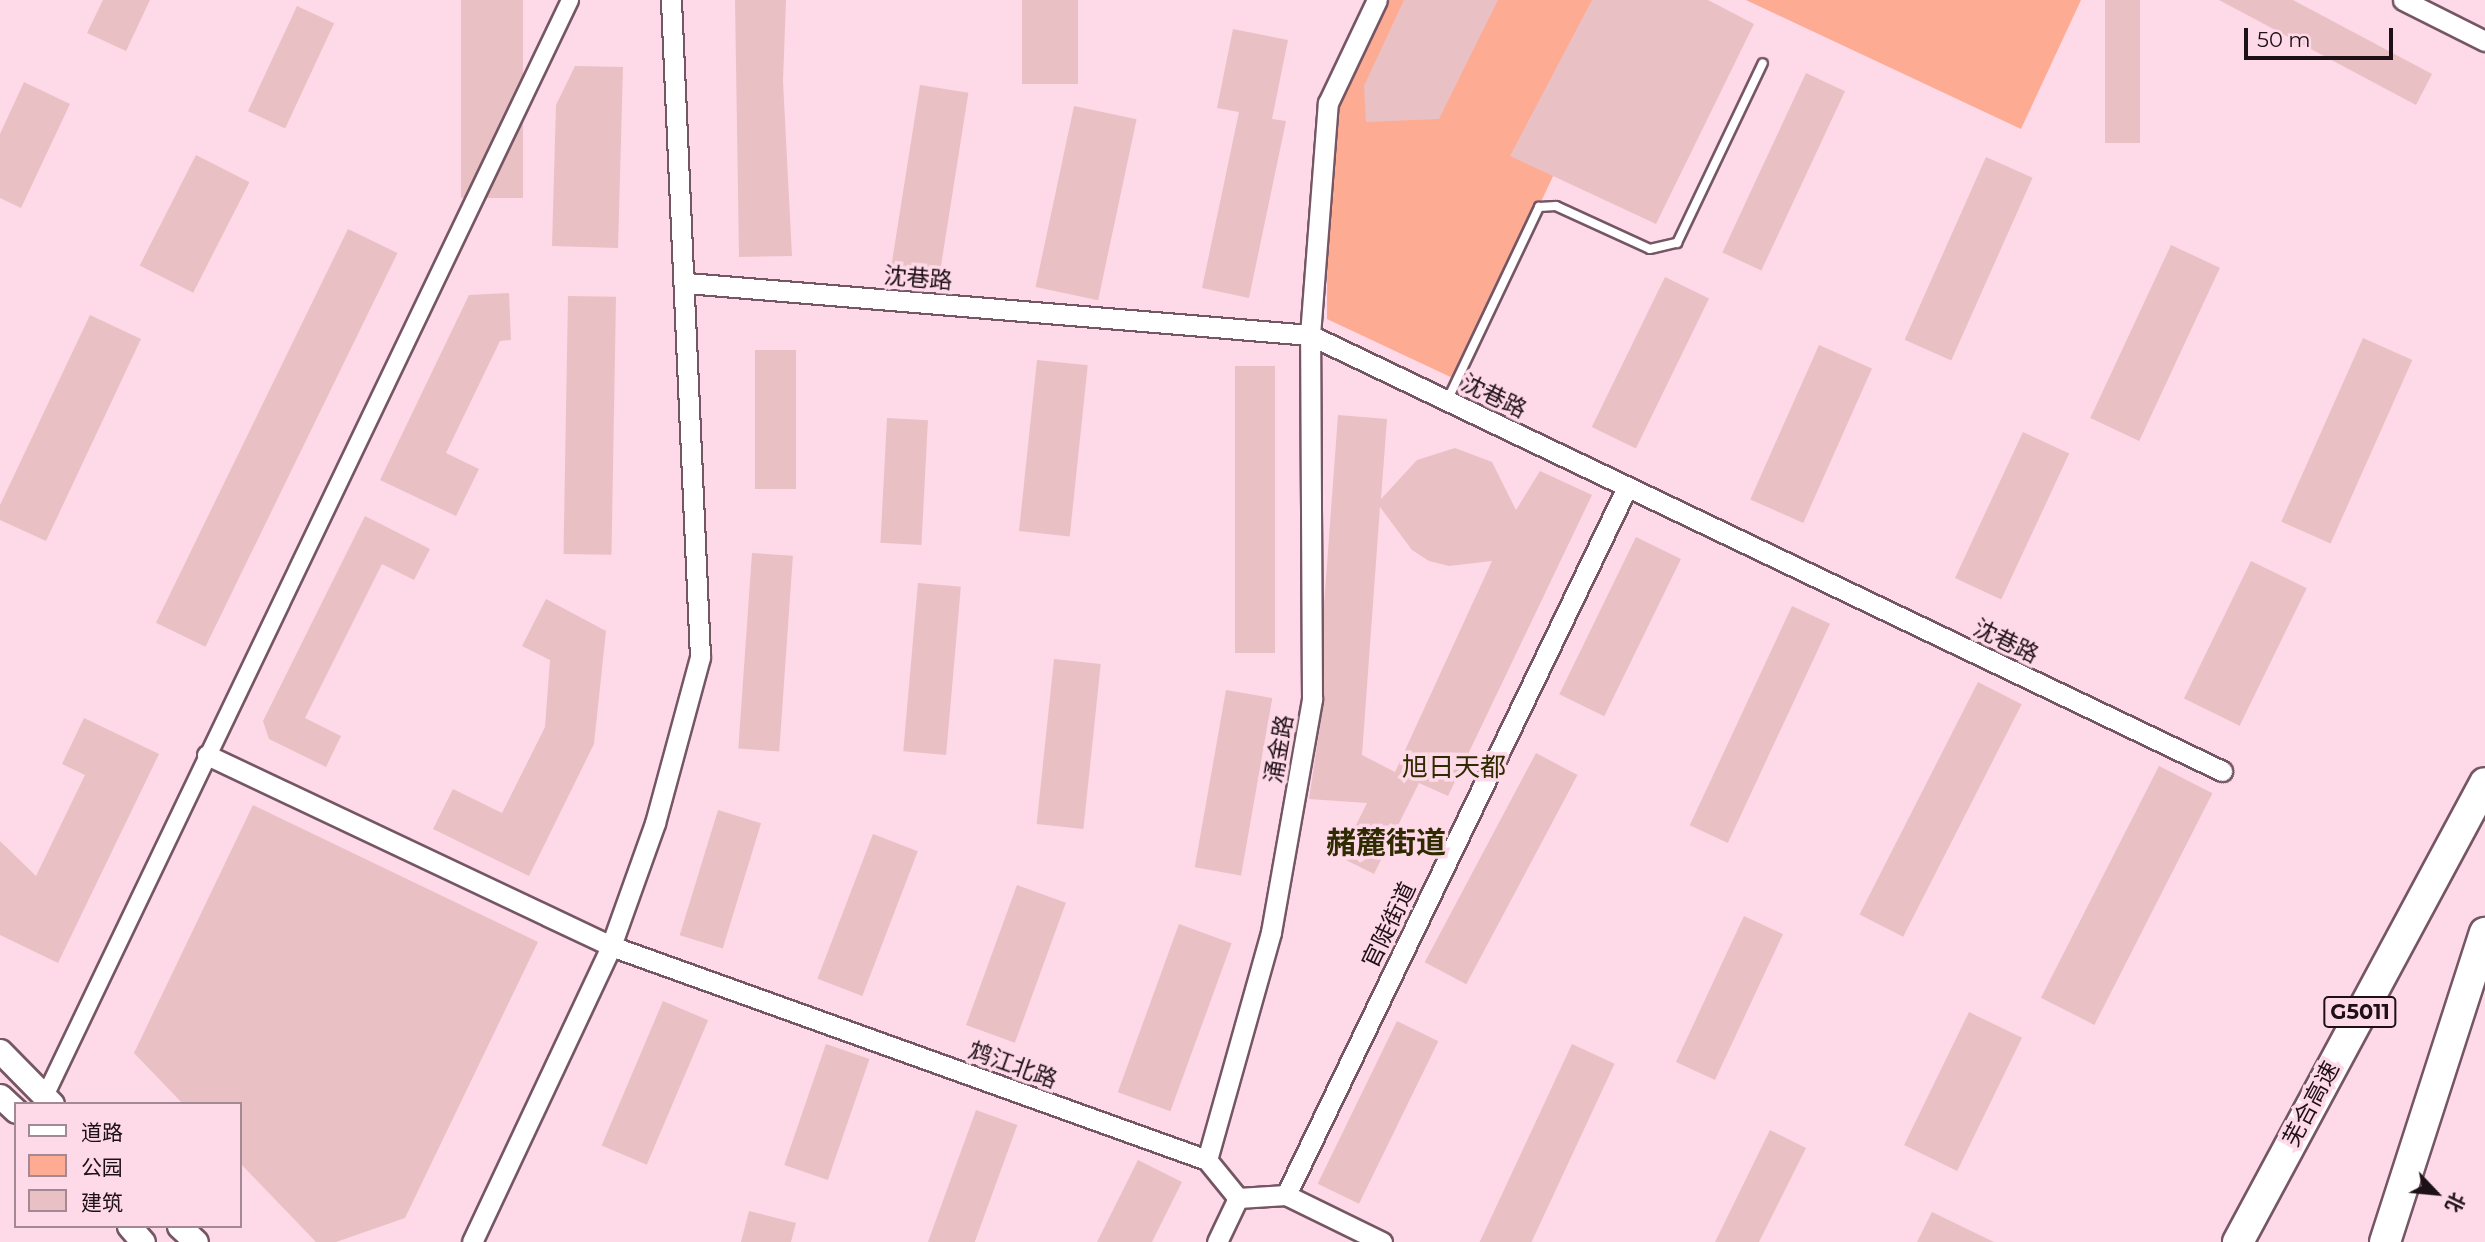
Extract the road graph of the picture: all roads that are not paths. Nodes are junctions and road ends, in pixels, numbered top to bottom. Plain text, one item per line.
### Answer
1 (570, 0) edge
2 (671, 0) edge
3 (1377, 0) edge
4 (2403, 0) edge
5 (2485, 41) edge
6 (1763, 63) dead end
7 (687, 283) junction
8 (1310, 335) junction
9 (1447, 401) junction
10 (1627, 487) junction
11 (207, 755) junction
12 (2222, 771) dead end
13 (2485, 783) edge
14 (2485, 933) edge
15 (611, 946) junction
16 (0, 1051) edge
17 (0, 1096) edge
18 (48, 1100) edge
19 (14, 1109) edge
20 (1207, 1160) junction
21 (1286, 1195) junction
22 (1238, 1198) junction
23 (131, 1228) edge
24 (181, 1228) edge
25 (143, 1242) edge
26 (195, 1242) edge
27 (472, 1242) edge
28 (1217, 1242) edge
29 (1382, 1242) edge
30 (2238, 1242) edge
31 (2385, 1242) edge

1 - 11 street
2 - 7 street
3 - 8 street, 涌金路
4 - 5 street
6 - 9 lane
7 - 8 street, 沈巷路
7 - 15 street
8 - 9 street, 沈巷路
8 - 20 street, 涌金路
9 - 10 street, 沈巷路
10 - 12 street, 沈巷路
10 - 21 street, 官陡街道
11 - 15 street, 鸩江北路
11 - 18 street
13 - 30 highway, 芜合高速 / G5011
14 - 31 highway
15 - 20 street, 鸩江北路
15 - 27 street
16 - 18 main road
17 - 19 main road
20 - 22 street
21 - 22 street
21 - 29 street
22 - 28 street
23 - 25 main road
24 - 26 main road

